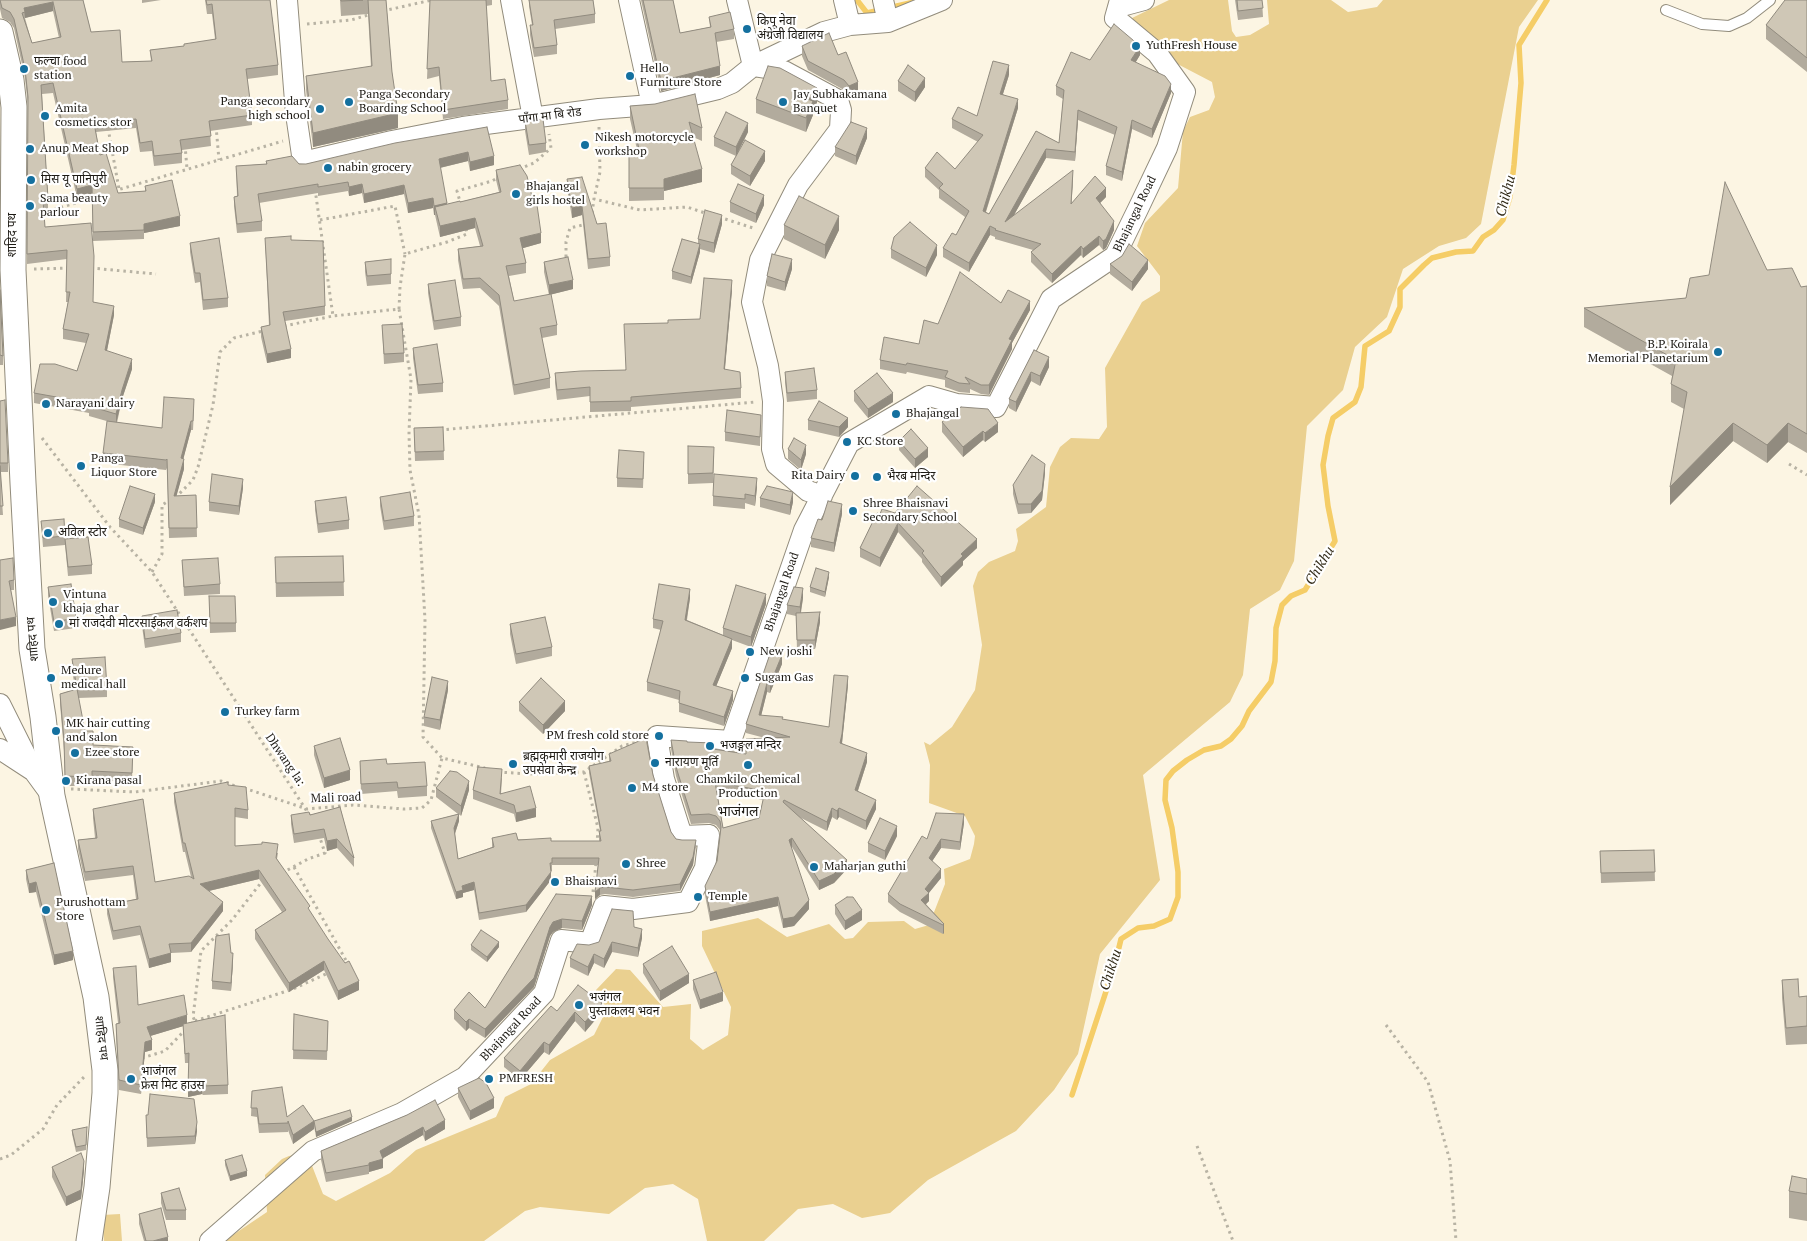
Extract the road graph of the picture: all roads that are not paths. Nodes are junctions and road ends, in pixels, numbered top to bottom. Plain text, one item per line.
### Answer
1 (287, 0) edge
2 (510, 0) edge
3 (629, 0) edge
4 (737, 0) edge
5 (844, 0) edge
6 (883, 0) edge
7 (942, 0) edge
8 (1144, 0) edge
9 (1770, 0) edge
10 (1119, 4) edge
11 (1666, 10) dead end
12 (888, 22) junction
13 (850, 25) junction
14 (0, 32) edge
15 (753, 66) junction
16 (652, 104) junction
17 (533, 118) junction
18 (822, 496) junction
19 (0, 704) edge
20 (0, 749) edge
21 (45, 783) junction
22 (89, 1241) edge
23 (210, 1241) edge

1 - 17 street, पाँगा मा बि रोड
2 - 17 street
3 - 16 street
4 - 15 street
5 - 13 street
6 - 12 street
7 - 12 street, पाँगा मा बि रोड
8 - 10 street
9 - 11 lane
10 - 18 street, Bhajangal Road
12 - 13 street, पाँगा मा बि रोड
13 - 15 street, पाँगा मा बि रोड
14 - 21 street, शाहिद पथ
15 - 16 street, पाँगा मा बि रोड
15 - 18 street
16 - 17 street, पाँगा मा बि रोड
18 - 23 street, Bhajangal Road
19 - 21 street
20 - 21 street
21 - 22 street, शाहिद पथ

